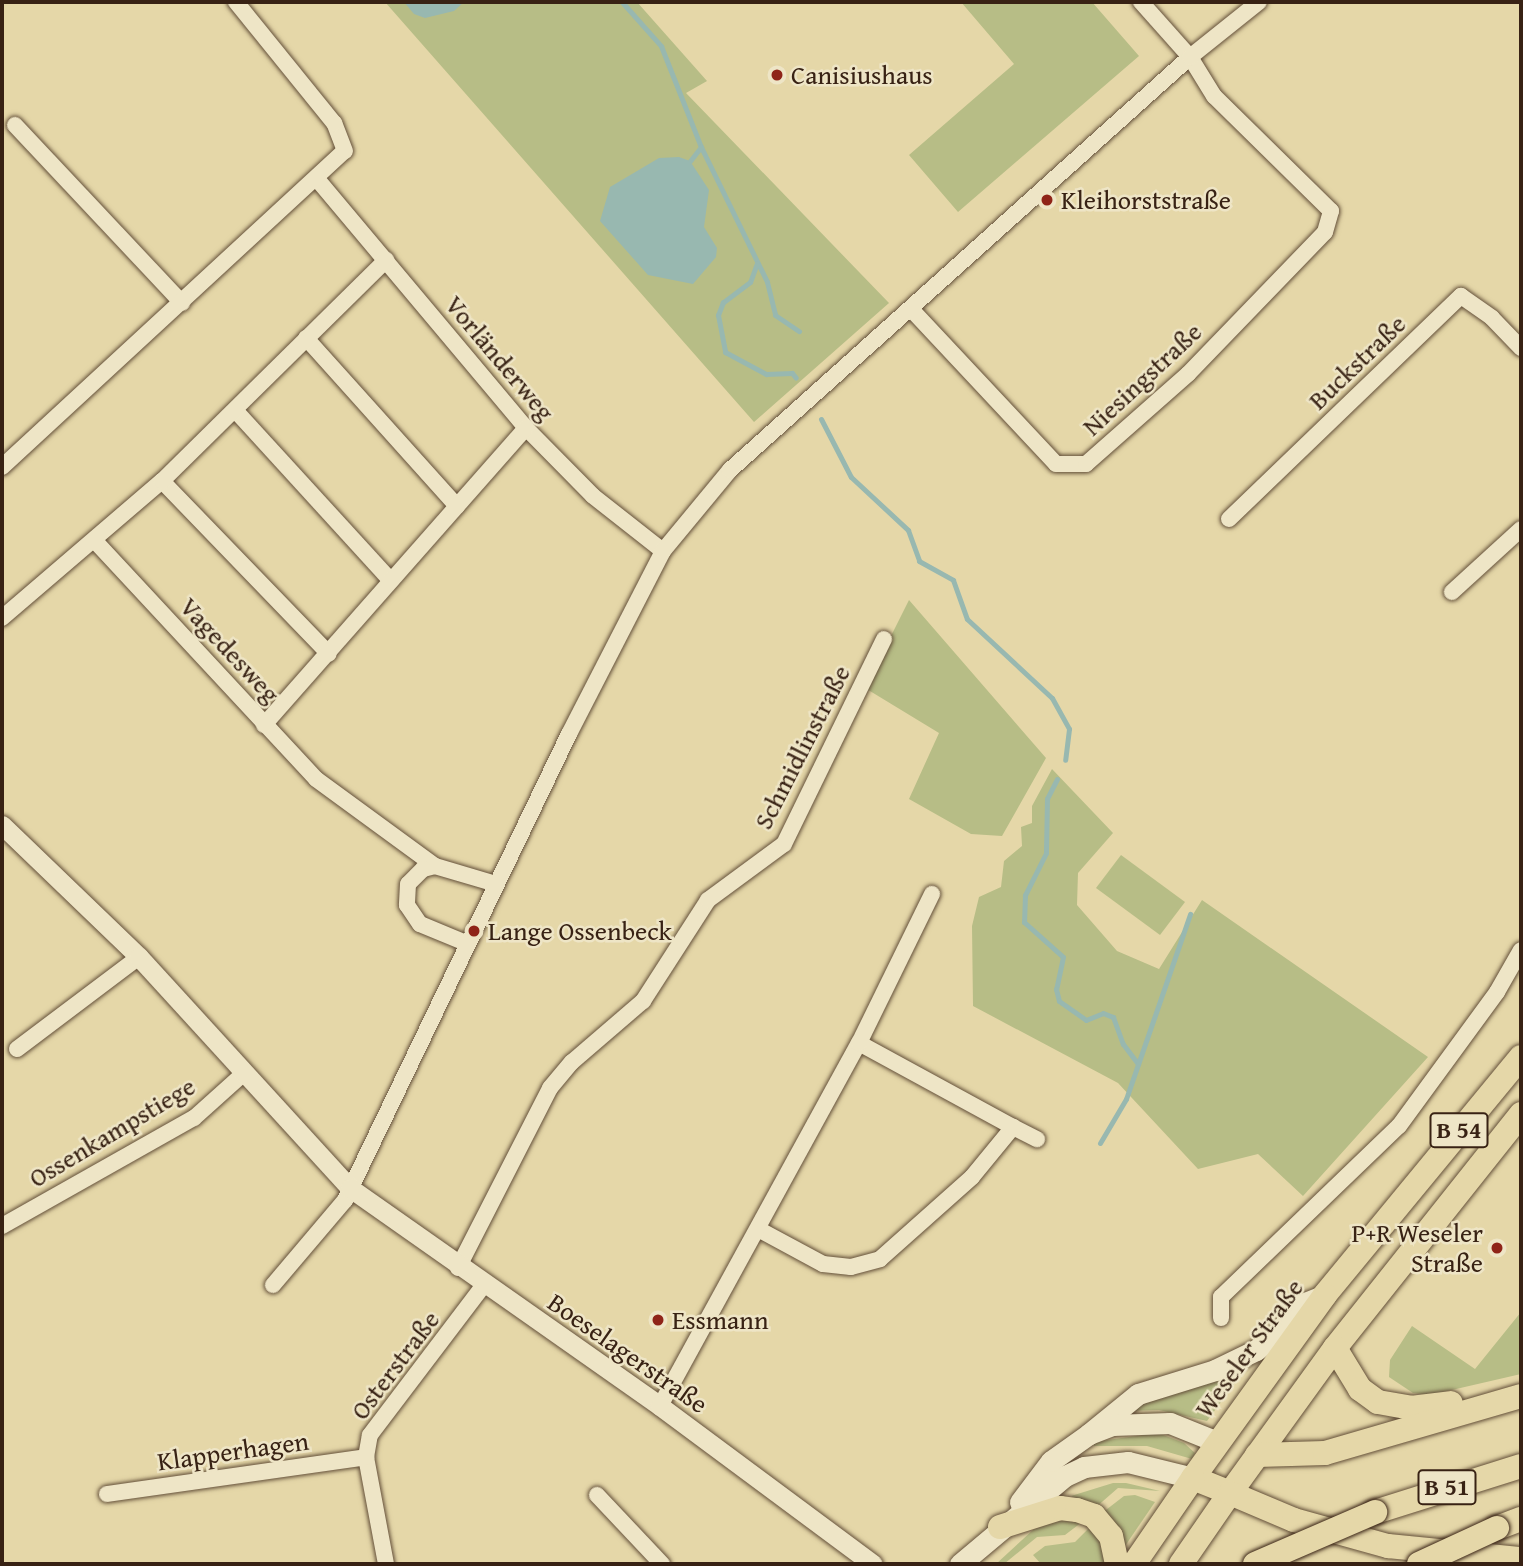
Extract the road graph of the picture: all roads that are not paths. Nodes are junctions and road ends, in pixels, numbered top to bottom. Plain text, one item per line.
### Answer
1 (236, 2) edge
2 (1141, 2) edge
3 (1259, 2) edge
4 (1190, 57) junction
5 (15, 125) dead end
6 (317, 179) junction
7 (386, 260) junction
8 (182, 303) junction
9 (911, 309) junction
10 (306, 338) junction
11 (1521, 348) edge
12 (236, 410) junction
13 (526, 428) junction
14 (5, 457) edge
15 (162, 481) junction
16 (457, 506) junction
17 (1229, 519) dead end
18 (1521, 529) edge
19 (95, 541) junction
20 (663, 551) junction
21 (391, 581) junction
22 (1452, 592) dead end
23 (2, 618) edge
24 (884, 639) dead end
25 (329, 654) junction
26 (264, 725) junction
27 (2, 825) edge
28 (435, 866) junction
29 (496, 884) junction
30 (932, 894) dead end
31 (468, 944) junction
32 (1521, 950) edge
33 (139, 957) junction
34 (859, 1043) junction
35 (18, 1049) dead end
36 (1521, 1057) edge
37 (242, 1074) junction
38 (1497, 1085) junction
39 (1521, 1102) edge
40 (1521, 1114) edge
41 (1013, 1127) junction
42 (1037, 1139) dead end
43 (350, 1188) junction
44 (2, 1226) edge
45 (758, 1228) junction
46 (458, 1268) junction
47 (273, 1285) dead end
48 (484, 1285) junction
49 (1325, 1295) junction
50 (1222, 1318) dead end
51 (1335, 1348) junction
52 (1516, 1398) edge
53 (660, 1406) junction
54 (1089, 1434) junction
55 (1217, 1443) junction
56 (1257, 1455) junction
57 (366, 1457) junction
58 (1521, 1466) edge
59 (1193, 1478) junction
60 (1230, 1493) junction
61 (107, 1494) dead end
62 (597, 1495) dead end
63 (1521, 1519) edge
64 (1000, 1527) junction
65 (1521, 1559) edge
66 (386, 1564) edge
67 (662, 1564) edge
68 (873, 1564) edge
69 (960, 1564) edge
70 (1117, 1564) edge
71 (1135, 1564) edge
72 (1181, 1564) edge
73 (1255, 1564) edge
74 (1419, 1564) edge

1 - 6 street
2 - 4 street
3 - 4 street
4 - 9 street
4 - 9 street, Niesingstraße
5 - 8 street
6 - 7 street, Vorländerweg
6 - 8 street
7 - 10 street
7 - 13 street, Vorländerweg
8 - 14 street
9 - 20 street
10 - 12 street
10 - 16 street
11 - 17 street, Buckstraße
12 - 15 street
12 - 21 street
13 - 16 street, Vagedesweg
13 - 20 street, Vorländerweg
15 - 19 street
15 - 25 street
16 - 21 street, Vagedesweg
18 - 22 street
19 - 23 street
19 - 26 street, Vagedesweg
20 - 29 street
21 - 25 street, Vagedesweg
24 - 46 street, Schmidlinstraße
25 - 26 street, Vagedesweg
26 - 28 street
27 - 33 street, Boeselagerstraße
28 - 29 street
28 - 31 street
29 - 31 street
30 - 34 street
31 - 43 street
32 - 50 street, Weseler Straße
33 - 35 street
33 - 37 street, Boeselagerstraße
34 - 41 street
34 - 45 street
36 - 38 main road, Weseler Straße / B 54
37 - 43 street, Boeselagerstraße
37 - 44 street, Ossenkampstiege
38 - 39 main road, B 54
38 - 49 main road, Weseler Straße / B 54
40 - 51 main road, B 54
41 - 42 street
41 - 45 street
43 - 46 street, Boeselagerstraße
43 - 47 street
45 - 53 street
46 - 48 street, Boeselagerstraße
48 - 53 street, Boeselagerstraße
48 - 57 street, Osterstraße
49 - 54 main road
49 - 55 main road, Weseler Straße / B 54
51 - 52 main road
51 - 56 main road, B 54
52 - 56 main road
53 - 68 street, Boeselagerstraße
54 - 55 main road, Weseler Straße
54 - 64 main road, Weseler Straße
55 - 56 main road
55 - 59 main road, B 54
56 - 60 main road, B 54
57 - 61 street, Klapperhagen
57 - 66 street, Osterstraße
58 - 73 main road, B 51, bridge
59 - 60 main road
59 - 64 main road, Weseler Straße
59 - 71 main road
60 - 65 main road
60 - 72 main road
62 - 67 street
63 - 74 main road, B 51, bridge
64 - 69 main road, Weseler Straße
64 - 70 main road

